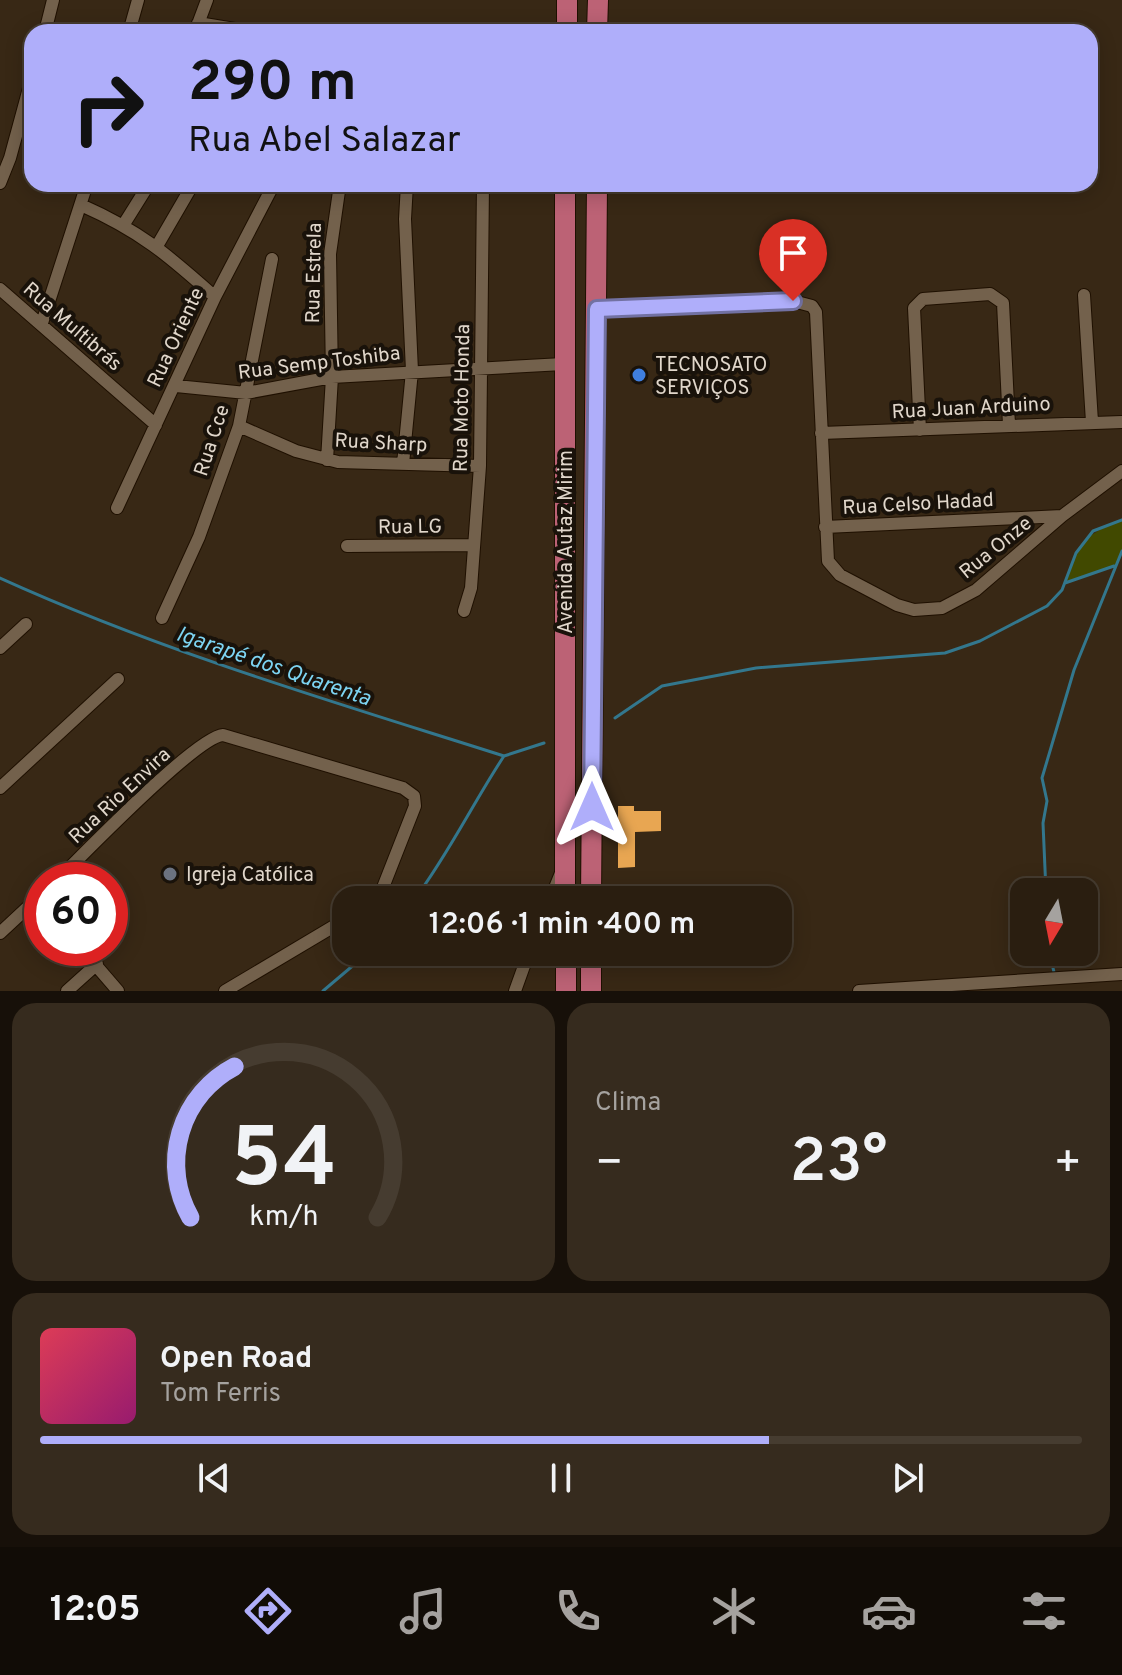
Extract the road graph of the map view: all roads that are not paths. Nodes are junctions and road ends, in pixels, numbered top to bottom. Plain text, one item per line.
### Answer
1 (53, 0) edge
2 (138, 0) edge
3 (207, 0) edge
4 (564, 0) edge
5 (598, 0) edge
6 (47, 24) edge
7 (131, 24) edge
8 (197, 24) edge
9 (566, 24) edge
10 (597, 24) edge
11 (24, 106) edge
12 (0, 183) edge
13 (85, 192) edge
14 (144, 192) edge
15 (188, 192) edge
16 (270, 192) edge
17 (339, 192) edge
18 (407, 192) edge
19 (483, 192) edge
20 (565, 192) edge
21 (597, 192) edge
22 (81, 205) junction
23 (124, 224) junction
24 (157, 246) junction
25 (272, 259) dead end
26 (0, 289) edge
27 (1084, 295) dead end
28 (215, 297) junction
29 (597, 309) junction
30 (42, 323) junction
31 (563, 364) junction
32 (483, 368) junction
33 (412, 371) junction
34 (332, 377) junction
35 (176, 386) junction
36 (246, 393) junction
37 (1092, 422) junction
38 (1122, 422) edge
39 (156, 425) junction
40 (1009, 425) junction
41 (239, 426) junction
42 (920, 430) junction
43 (821, 433) junction
44 (327, 460) junction
45 (403, 464) junction
46 (480, 466) junction
47 (1122, 471) edge
48 (117, 508) dead end
49 (1062, 516) junction
50 (825, 527) junction
51 (474, 545) junction
52 (347, 546) dead end
53 (565, 579) junction
54 (594, 579) junction
55 (464, 611) dead end
56 (162, 618) dead end
57 (26, 624) dead end
58 (0, 648) edge
59 (118, 679) dead end
60 (0, 788) edge
61 (565, 861) junction
62 (76, 862) edge
63 (382, 886) edge
64 (555, 886) edge
65 (565, 886) edge
66 (591, 886) edge
67 (24, 913) edge
68 (332, 927) edge
69 (0, 933) edge
70 (95, 966) edge
71 (99, 966) edge
72 (524, 966) edge
73 (566, 966) edge
74 (591, 966) edge
75 (1122, 974) edge
76 (67, 991) edge
77 (118, 991) edge
78 (225, 991) edge
79 (515, 991) edge
80 (566, 991) edge
81 (591, 991) edge
82 (859, 991) edge

1 - 6 street
2 - 7 street
3 - 8 street
4 - 9 main road
5 - 10 main road
11 - 12 street
13 - 22 street
14 - 23 street
15 - 24 street
16 - 28 street, Rua Oriente
17 - 34 street, Rua Estrela
18 - 33 street
19 - 32 street, Rua Moto Honda
20 - 31 main road, Avenida Autaz Mirim
21 - 29 main road, Avenida Autaz Mirim
22 - 23 street
22 - 30 street
23 - 24 street
24 - 28 street
25 - 36 street, Rua Cce
26 - 30 street, Rua Multibrás
27 - 37 street
28 - 35 street, Rua Oriente
29 - 43 street, Rua Onze
29 - 54 main road, Avenida Autaz Mirim
30 - 39 street, Rua Multibrás
31 - 32 street, Rua Semp Toshiba
31 - 53 main road, Avenida Autaz Mirim
32 - 33 street, Rua Semp Toshiba
32 - 46 street, Rua Moto Honda
33 - 34 street, Rua Semp Toshiba
33 - 45 street
34 - 36 street, Rua Semp Toshiba
34 - 44 street, Rua Estrela
35 - 36 street, Rua Semp Toshiba
35 - 39 street, Rua Oriente
36 - 41 street, Rua Cce
37 - 38 street, Rua Juan Arduino
37 - 40 street, Rua Juan Arduino
39 - 48 street, Rua Oriente
40 - 42 street, Rua Juan Arduino
40 - 42 street
41 - 44 street, Rua Sharp
41 - 56 street, Rua Cce
42 - 43 street, Rua Juan Arduino
43 - 50 street, Rua Onze
44 - 45 street, Rua Sharp
45 - 46 street, Rua Sharp
46 - 51 street, Rua Moto Honda
47 - 49 street, Rua Onze
49 - 50 street, Rua Celso Hadad
49 - 50 street, Rua Onze
51 - 52 street, Rua LG
51 - 55 street, Rua Moto Honda
53 - 54 main road
53 - 61 main road, Avenida Autaz Mirim
54 - 66 main road, Avenida Autaz Mirim
57 - 58 street
59 - 60 street
61 - 64 street
61 - 65 main road, Avenida Autaz Mirim
62 - 63 street, Rua Rio Envira
67 - 69 street
68 - 78 street
70 - 76 street
71 - 77 street
72 - 79 street
73 - 80 main road
74 - 81 main road
75 - 82 street

